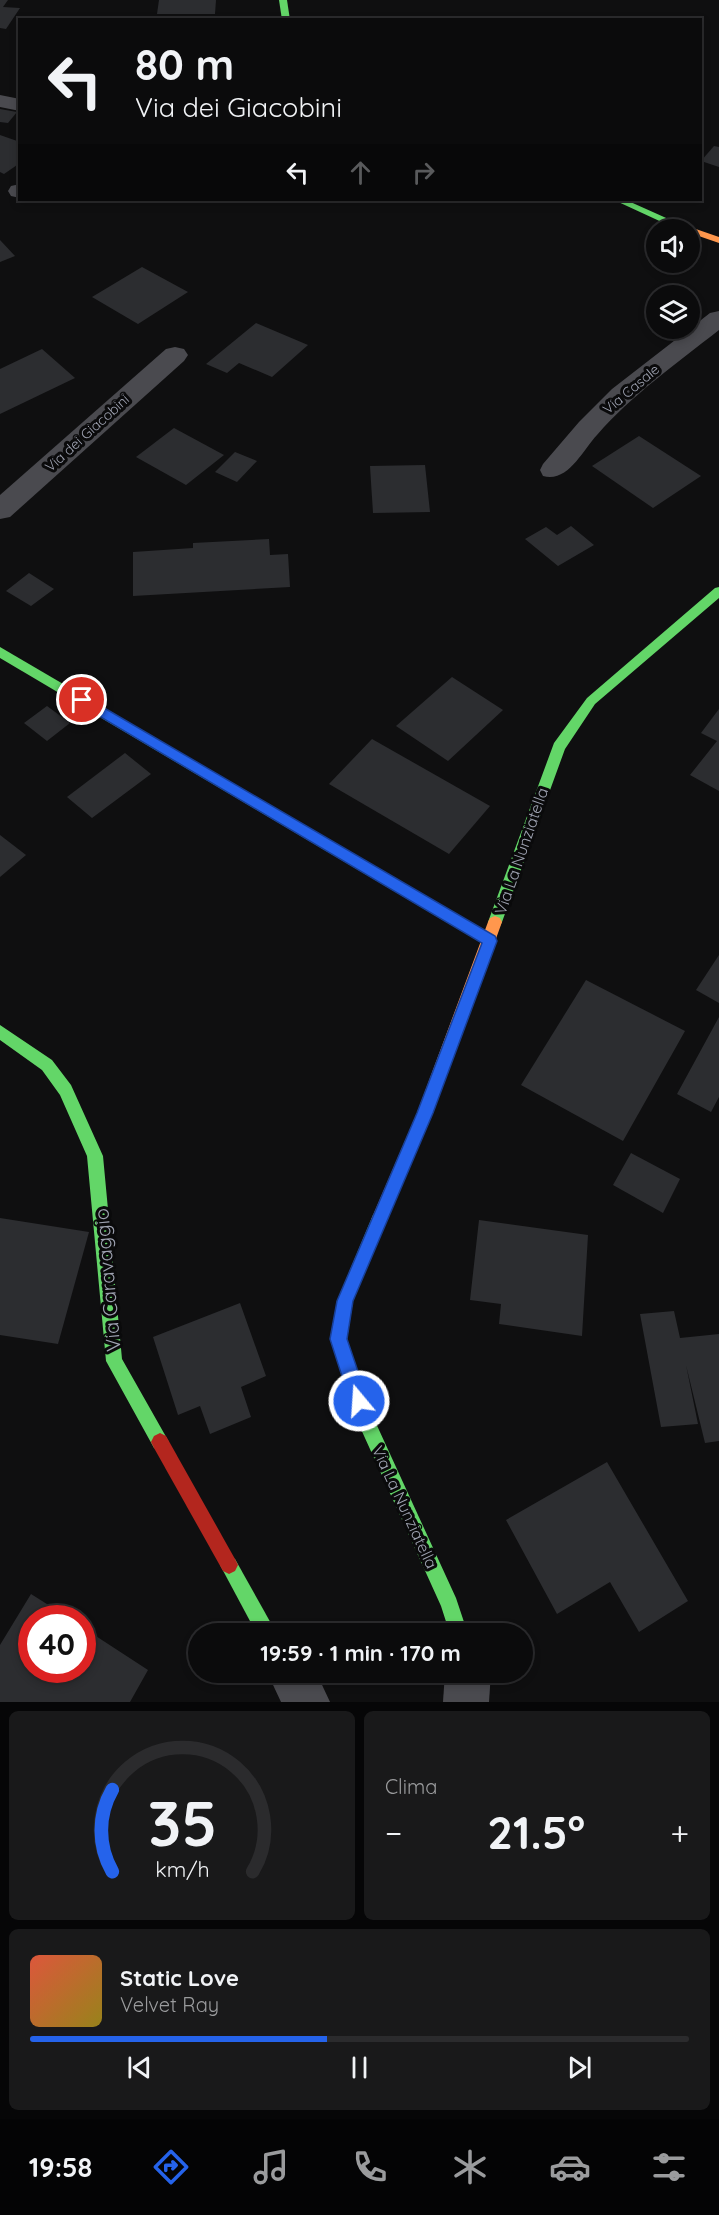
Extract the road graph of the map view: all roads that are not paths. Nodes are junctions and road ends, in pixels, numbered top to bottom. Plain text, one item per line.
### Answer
1 (283, 0) edge
2 (286, 18) edge
3 (0, 101) edge
4 (18, 105) edge
5 (621, 201) edge
6 (663, 219) edge
7 (700, 234) edge
8 (719, 240) edge
9 (719, 318) edge
10 (175, 355) dead end
11 (554, 470) dead end
12 (0, 510) edge
13 (719, 591) edge
14 (0, 652) edge
15 (490, 941) junction
16 (0, 1032) edge
17 (262, 1623) edge
18 (456, 1623) edge
19 (296, 1683) edge
20 (467, 1683) edge
21 (307, 1702) edge
22 (466, 1702) edge

1 - 2 street
3 - 4 street
5 - 6 street
7 - 8 street
9 - 11 street, Via Casale
10 - 12 street, Via dei Giacobini
13 - 15 street, Via La Nunziatella
14 - 15 street
15 - 18 street, Via La Nunziatella
16 - 17 street, Via Caravaggio
19 - 21 street
20 - 22 street

